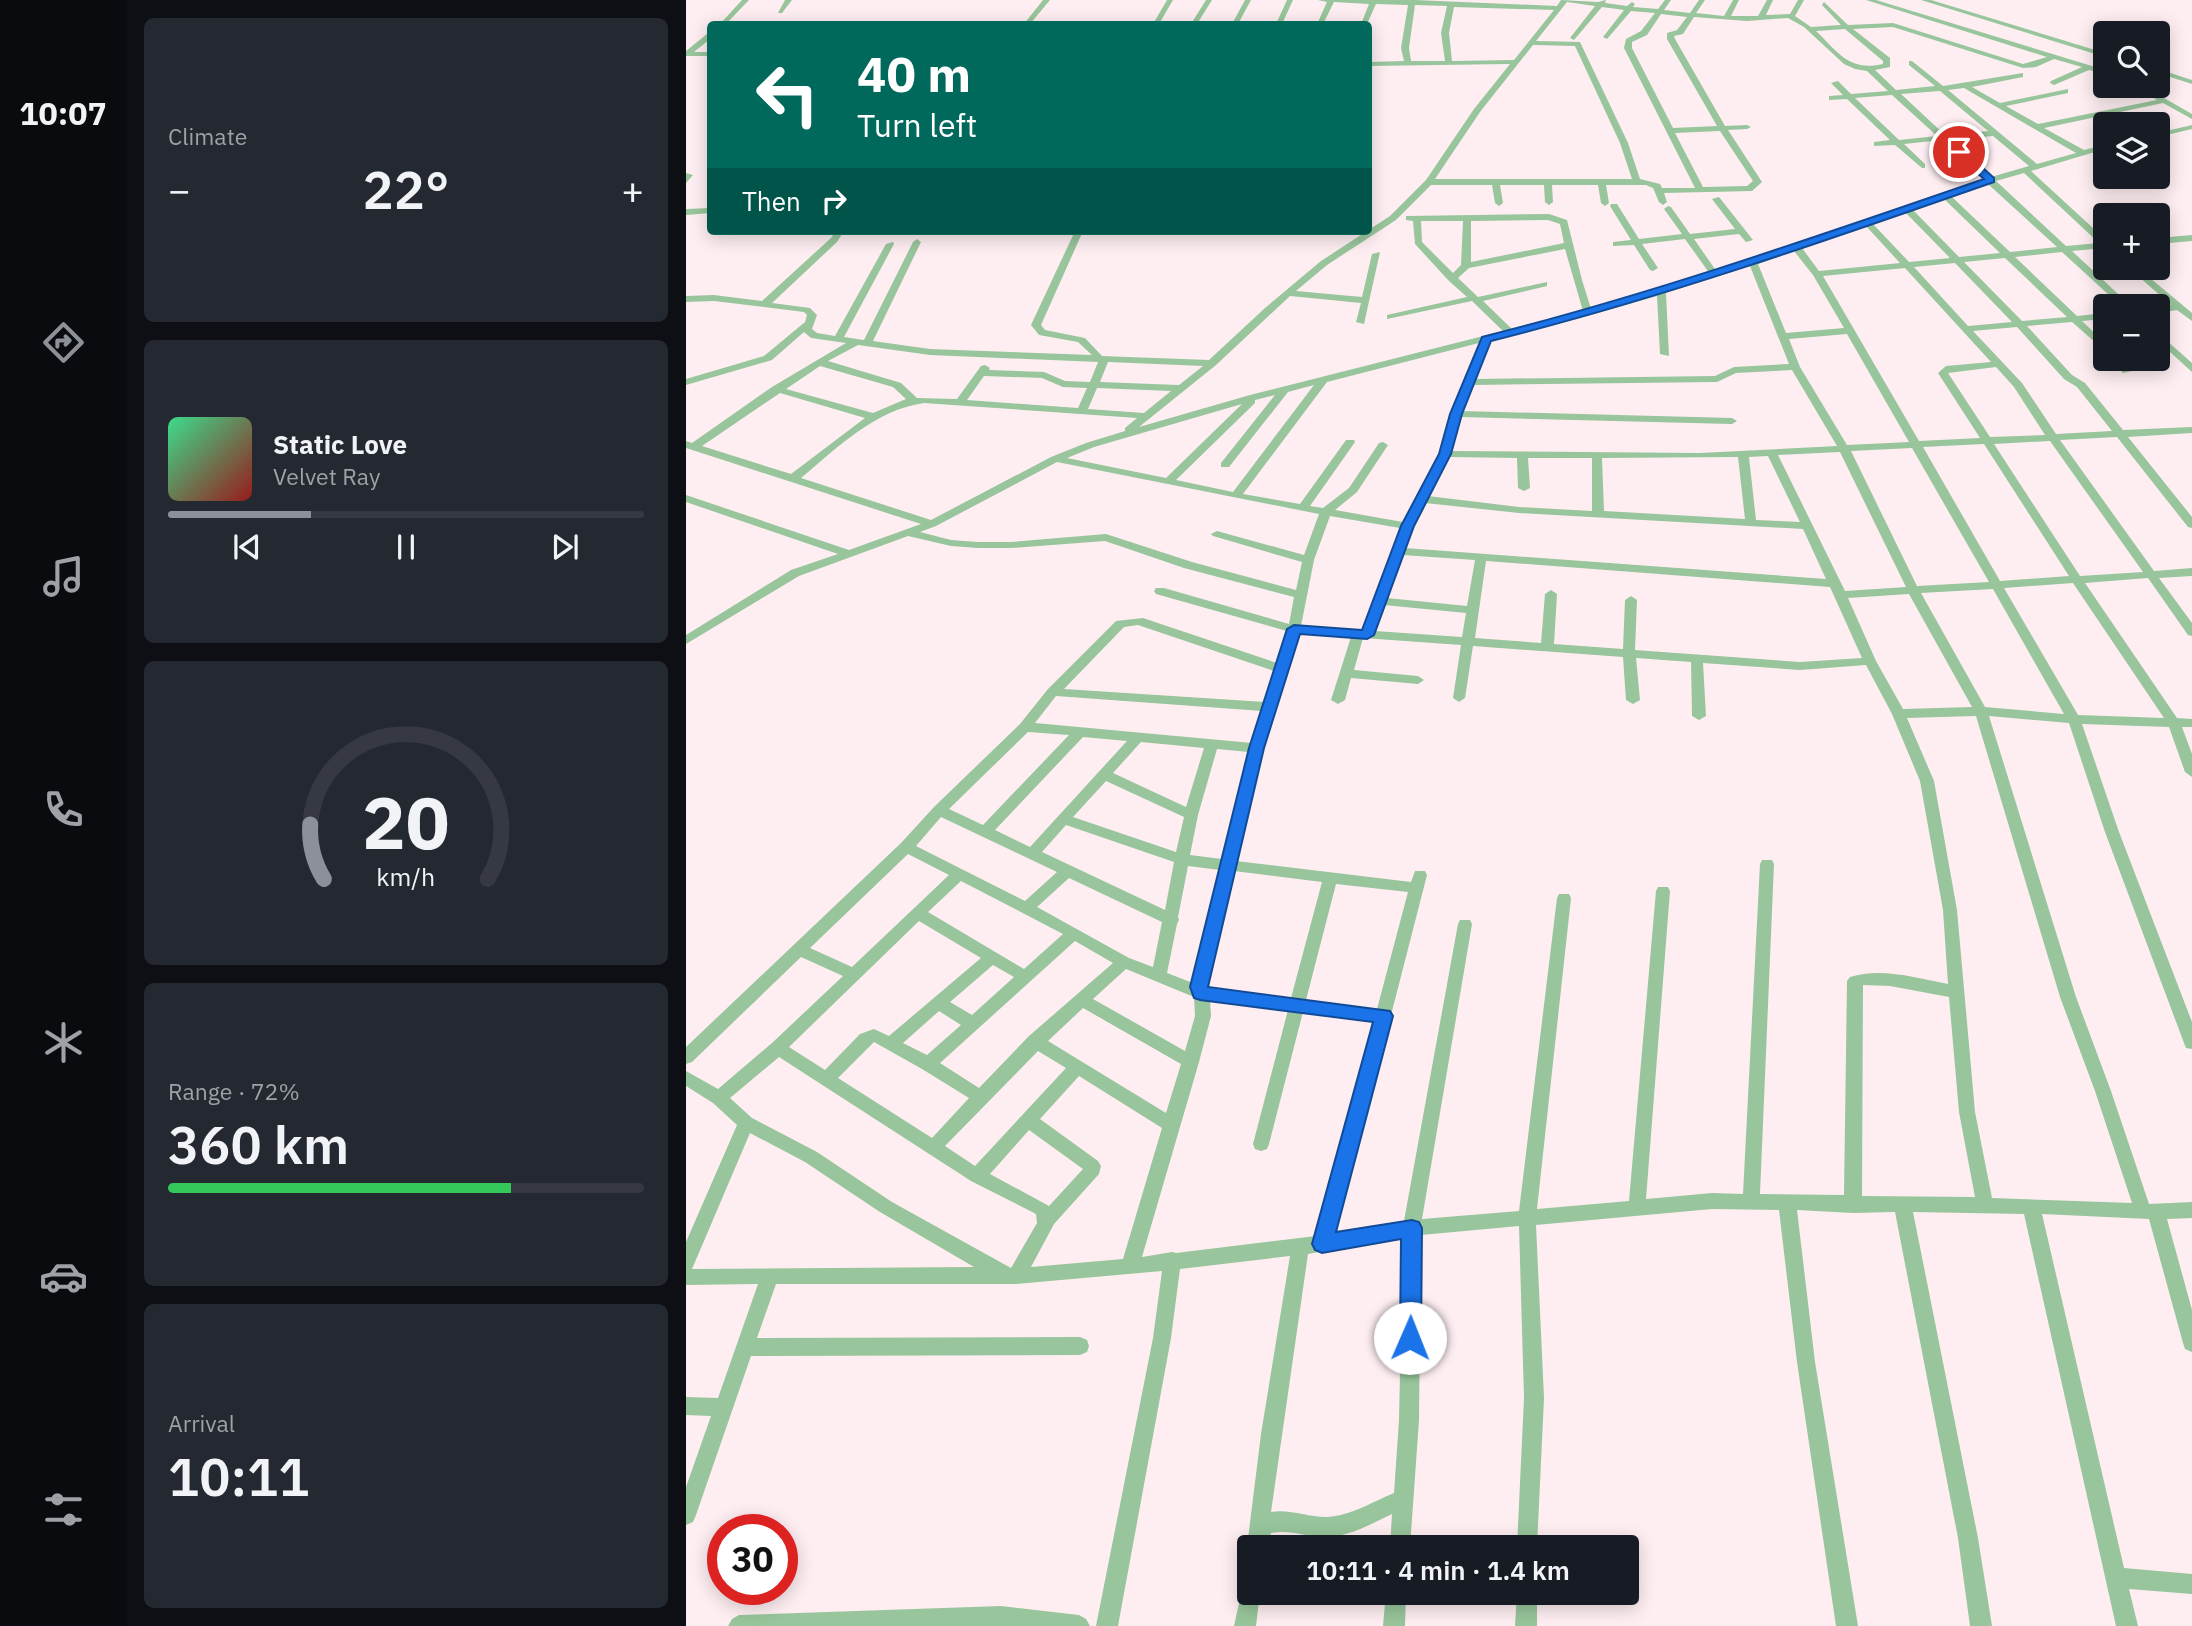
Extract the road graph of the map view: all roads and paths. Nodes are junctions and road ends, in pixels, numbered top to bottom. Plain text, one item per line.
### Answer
1 (746, 0) edge
2 (789, 0) edge
3 (1047, 0) edge
4 (1170, 0) edge
5 (1209, 0) edge
6 (1248, 0) edge
7 (1290, 0) edge
8 (1321, 0) edge
9 (1332, 0) edge
10 (1635, 0) edge
11 (1668, 0) edge
12 (1702, 0) edge
13 (1737, 0) edge
14 (1770, 0) edge
15 (1801, 0) edge
16 (1870, 0) edge
17 (1924, 0) edge
18 (1412, 1) edge
19 (1373, 2) edge
20 (1602, 2) edge
21 (1527, 3) edge
22 (1563, 3) edge
23 (1451, 4) junction
24 (1824, 4) dead end
25 (1630, 8) junction
26 (1661, 11) junction
27 (780, 12) dead end
28 (1691, 14) junction
29 (1792, 16) junction
30 (1727, 17) junction
31 (1761, 17) junction
32 (726, 21) edge
33 (1030, 21) edge
34 (1158, 21) edge
35 (1196, 21) edge
36 (1237, 21) edge
37 (1280, 21) edge
38 (1322, 21) edge
39 (1365, 21) edge
40 (1845, 26) junction
41 (2016, 27) junction
42 (1810, 29) junction
43 (1607, 37) dead end
44 (707, 38) edge
45 (1574, 38) dead end
46 (1989, 39) junction
47 (1533, 43) junction
48 (2093, 51) edge
49 (686, 54) edge
50 (707, 54) edge
51 (2055, 57) junction
52 (1449, 62) junction
53 (1515, 62) junction
54 (1408, 63) junction
55 (1912, 63) dead end
56 (1372, 64) edge
57 (2089, 67) junction
58 (2093, 68) edge
59 (1870, 70) junction
60 (2020, 75) dead end
61 (2170, 75) edge
62 (2192, 82) edge
63 (1835, 83) dead end
64 (2054, 83) dead end
65 (1965, 86) junction
66 (1941, 88) junction
67 (2064, 91) dead end
68 (1895, 92) junction
69 (1849, 96) junction
70 (1832, 98) dead end
71 (2158, 98) edge
72 (2163, 101) junction
73 (1997, 106) junction
74 (2192, 117) edge
75 (1747, 127) dead end
76 (2035, 127) junction
77 (2192, 127) edge
78 (1722, 129) junction
79 (1670, 131) junction
80 (2170, 132) edge
81 (1994, 133) junction
82 (1944, 138) junction
83 (1896, 142) junction
84 (1877, 144) dead end
85 (2093, 150) edge
86 (2083, 153) junction
87 (1922, 166) dead end
88 (2031, 169) junction
89 (1991, 180) junction
90 (1429, 182) junction
91 (1637, 182) junction
92 (1496, 183) junction
93 (1548, 183) junction
94 (1602, 183) junction
95 (1660, 191) junction
96 (1701, 191) junction
97 (1945, 195) junction
98 (1716, 199) dead end
99 (1549, 202) dead end
100 (1499, 203) dead end
101 (1906, 208) junction
102 (707, 211) edge
103 (686, 212) edge
104 (1393, 218) junction
105 (1467, 218) junction
106 (1417, 219) junction
107 (1867, 222) junction
108 (1372, 230) edge
109 (1741, 231) junction
110 (2093, 232) edge
111 (837, 235) edge
112 (1077, 235) edge
113 (1363, 235) edge
114 (1687, 236) junction
115 (2192, 238) edge
116 (1749, 240) dead end
117 (2170, 240) edge
118 (1637, 242) junction
119 (917, 243) dead end
120 (890, 244) dead end
121 (1616, 244) dead end
122 (1570, 245) junction
123 (2093, 246) edge
124 (1796, 247) junction
125 (2063, 250) junction
126 (1377, 254) dead end
127 (2009, 256) junction
128 (1956, 261) junction
129 (1754, 262) junction
130 (1466, 266) junction
131 (1908, 267) junction
132 (1653, 268) dead end
133 (1817, 274) junction
134 (1715, 275) junction
135 (1452, 279) junction
136 (2147, 280) edge
137 (1544, 284) dead end
138 (1661, 290) junction
139 (1288, 293) junction
140 (2112, 294) edge
141 (686, 299) edge
142 (1476, 299) junction
143 (1364, 300) junction
144 (763, 306) junction
145 (2180, 307) junction
146 (2170, 308) edge
147 (1588, 313) junction
148 (1390, 317) dead end
149 (2093, 317) edge
150 (2077, 318) junction
151 (2192, 318) edge
152 (1361, 322) dead end
153 (808, 324) junction
154 (2020, 324) junction
155 (1965, 329) junction
156 (1849, 331) junction
157 (1509, 332) junction
158 (1784, 335) junction
159 (2093, 335) edge
160 (839, 338) junction
161 (1486, 339) junction
162 (863, 341) junction
163 (2170, 348) edge
164 (1665, 354) dead end
165 (994, 355) junction
166 (1102, 358) junction
167 (819, 362) junction
168 (1212, 363) junction
169 (1998, 364) junction
170 (1795, 367) junction
171 (2192, 369) edge
172 (981, 373) junction
173 (1323, 380) junction
174 (686, 382) edge
175 (1469, 382) junction
176 (1094, 383) junction
177 (1181, 388) junction
178 (776, 389) junction
179 (1284, 390) junction
180 (1254, 397) junction
181 (914, 401) junction
182 (959, 404) junction
183 (1082, 411) junction
184 (1456, 414) junction
185 (874, 416) junction
186 (1147, 416) junction
187 (1732, 421) dead end
188 (2192, 430) edge
189 (2120, 433) junction
190 (1121, 435) junction
191 (2053, 439) junction
192 (1350, 442) dead end
193 (1986, 442) junction
194 (689, 445) edge
195 (1383, 445) dead end
196 (1916, 445) junction
197 (1844, 449) junction
198 (1772, 453) junction
199 (1445, 454) junction
200 (1522, 454) junction
201 (1597, 454) junction
202 (1743, 454) junction
203 (1055, 459) junction
204 (1225, 465) dead end
205 (792, 479) junction
206 (1168, 482) junction
207 (1524, 488) dead end
208 (1236, 496) junction
209 (686, 498) edge
210 (1423, 499) junction
211 (1304, 506) junction
212 (1326, 511) junction
213 (1598, 514) junction
214 (1751, 522) junction
215 (932, 524) junction
216 (2192, 525) edge
217 (1407, 526) junction
218 (1807, 526) junction
219 (909, 533) junction
220 (1217, 534) dead end
221 (1399, 551) junction
222 (851, 554) junction
223 (1481, 557) junction
224 (1308, 560) junction
225 (2192, 572) edge
226 (2152, 575) junction
227 (2077, 580) junction
228 (1999, 586) junction
229 (1838, 590) junction
230 (1160, 591) dead end
231 (1914, 592) junction
232 (1551, 594) dead end
233 (1300, 595) junction
234 (1631, 600) dead end
235 (1380, 601) junction
236 (1471, 610) junction
237 (1294, 629) junction
238 (2192, 632) edge
239 (1362, 635) junction
240 (686, 640) edge
241 (1466, 642) junction
242 (1547, 648) junction
243 (1629, 654) junction
244 (1697, 659) junction
245 (1870, 661) junction
246 (1281, 670) junction
247 (1346, 673) junction
248 (1418, 680) dead end
249 (1053, 692) junction
250 (1459, 698) dead end
251 (1338, 700) dead end
252 (1633, 700) dead end
253 (1268, 707) junction
254 (1980, 711) junction
255 (1899, 714) junction
256 (1699, 716) dead end
257 (2074, 719) junction
258 (2174, 723) junction
259 (2192, 723) edge
260 (1025, 727) junction
261 (1080, 732) junction
262 (1138, 737) junction
263 (1211, 745) junction
264 (1256, 748) junction
265 (2192, 772) edge
266 (1104, 774) junction
267 (939, 810) junction
268 (1191, 815) junction
269 (1063, 819) junction
270 (985, 832) junction
271 (906, 847) junction
272 (1033, 853) junction
273 (1184, 860) junction
274 (1768, 864) dead end
275 (1227, 867) junction
276 (1068, 870) junction
277 (958, 875) junction
278 (1330, 879) junction
279 (1663, 891) dead end
280 (1564, 898) dead end
281 (1027, 908) junction
282 (919, 914) junction
283 (1171, 920) junction
284 (1465, 923) dead end
285 (1074, 933) junction
286 (799, 949) junction
287 (992, 957) junction
288 (1124, 962) junction
289 (854, 975) junction
290 (1159, 975) junction
291 (1026, 977) junction
292 (1957, 992) junction
293 (1200, 993) junction
294 (1081, 1000) junction
295 (939, 1003) junction
296 (1297, 1007) junction
297 (1384, 1016) junction
298 (971, 1023) junction
299 (1035, 1041) junction
300 (2192, 1043) edge
301 (889, 1045) junction
302 (778, 1048) junction
303 (686, 1058) edge
304 (1191, 1062) junction
305 (928, 1064) junction
306 (1077, 1067) junction
307 (827, 1079) junction
308 (688, 1085) edge
309 (979, 1096) junction
310 (719, 1098) junction
311 (1028, 1120) junction
312 (746, 1124) junction
313 (1172, 1125) junction
314 (1261, 1144) dead end
315 (933, 1148) junction
316 (977, 1176) junction
317 (1751, 1202) junction
318 (1787, 1203) junction
319 (1853, 1205) junction
320 (1903, 1206) junction
321 (1985, 1206) junction
322 (2031, 1206) junction
323 (1637, 1207) junction
324 (2192, 1210) edge
325 (2149, 1212) junction
326 (1527, 1217) junction
327 (1047, 1220) junction
328 (1412, 1228) junction
329 (1322, 1244) junction
330 (1300, 1247) junction
331 (1172, 1260) junction
332 (686, 1263) edge
333 (1130, 1267) junction
334 (770, 1276) junction
335 (1010, 1276) junction
336 (686, 1278) edge
337 (2192, 1343) edge
338 (1080, 1346) dead end
339 (744, 1348) junction
340 (686, 1406) edge
341 (723, 1407) junction
342 (1403, 1499) junction
343 (686, 1515) edge
344 (1258, 1535) edge
345 (1260, 1535) edge
346 (1401, 1535) edge
347 (1528, 1535) edge
348 (2116, 1578) junction
349 (2192, 1584) edge
350 (1248, 1605) edge
351 (1395, 1605) edge
352 (1527, 1605) edge
353 (1001, 1622) edge
354 (877, 1624) edge
355 (742, 1626) edge
356 (1079, 1626) edge
357 (1107, 1626) edge
358 (1245, 1626) edge
359 (1394, 1626) edge
360 (1526, 1626) edge
361 (1847, 1626) edge
362 (1981, 1626) edge
363 (2127, 1626) edge

1 - 32 street
2 - 27 street
3 - 33 street
4 - 34 street
5 - 35 street
6 - 36 street
7 - 37 street
8 - 9 street
9 - 19 street
9 - 38 street
10 - 25 street
11 - 26 street
12 - 28 street
13 - 30 street
14 - 31 street
15 - 29 street
16 - 46 street
17 - 41 street
18 - 19 street
18 - 23 street
18 - 54 street
19 - 39 street
20 - 22 street
20 - 25 street
20 - 45 street
21 - 22 street
21 - 23 street
22 - 47 street
23 - 52 street
24 - 40 street
25 - 26 street
25 - 43 street
26 - 28 street
26 - 79 street
28 - 30 street
28 - 78 street
29 - 31 street
29 - 42 street
30 - 31 street
40 - 42 street
40 - 51 street
40 - 59 street
41 - 46 street
41 - 48 street
42 - 59 street
44 - 49 street
46 - 51 street
47 - 53 street
47 - 91 street
49 - 50 street
51 - 57 street
52 - 53 street
52 - 54 street
53 - 90 street
54 - 56 street
55 - 66 street
57 - 58 street
57 - 64 street
59 - 68 street
60 - 65 street
61 - 62 street
63 - 69 street
65 - 66 street
65 - 73 street
66 - 68 street
66 - 81 street
67 - 73 street
68 - 69 street
68 - 82 street
69 - 70 street
69 - 83 street
71 - 72 street
72 - 74 street
72 - 76 street
73 - 76 street
75 - 78 street
76 - 86 street
77 - 80 street
78 - 79 street
78 - 96 street
79 - 96 street
81 - 82 street
81 - 88 street
82 - 83 street
82 - 89 street
83 - 84 street
83 - 87 street
85 - 86 street
86 - 88 street
88 - 89 street
88 - 110 street
89 - 97 street
89 - 125 street
90 - 92 street
90 - 104 street
91 - 94 street
91 - 95 street
92 - 93 street
92 - 100 street
93 - 94 street
93 - 99 street
94 - 118 street
95 - 96 street
95 - 114 street
97 - 101 street
97 - 127 street
98 - 109 street
101 - 107 street
101 - 128 street
102 - 103 street
104 - 106 street
104 - 108 street
105 - 106 street
105 - 122 street
105 - 130 street
106 - 135 street
107 - 124 street
107 - 131 street
109 - 114 street
109 - 116 street
111 - 144 street
112 - 166 street
113 - 139 street
114 - 118 street
114 - 134 street
115 - 117 street
118 - 121 street
118 - 132 street
119 - 162 street
120 - 160 street
122 - 130 street
122 - 147 street
123 - 125 street
124 - 129 street
124 - 133 street
125 - 127 street
125 - 140 street
126 - 143 street
127 - 128 street
127 - 150 street
128 - 131 street
128 - 154 street
129 - 134 street
129 - 158 street
130 - 135 street
131 - 133 street
131 - 155 street
133 - 156 street
134 - 138 street
135 - 142 street
136 - 145 street
137 - 142 street
138 - 147 street
138 - 164 street
139 - 143 street
139 - 168 street
141 - 144 street
142 - 148 street
142 - 157 street
143 - 152 street
144 - 153 street
145 - 146 street
145 - 151 street
147 - 157 street
149 - 150 street
150 - 154 street
150 - 159 street
153 - 160 street
153 - 174 street
154 - 155 street
154 - 189 street
155 - 169 street
156 - 158 street
156 - 196 street
157 - 161 street
158 - 170 street
160 - 162 street
161 - 173 street
161 - 175 street
162 - 165 street
162 - 167 street
163 - 171 street
165 - 166 street
165 - 172 street
166 - 168 street
166 - 176 street
167 - 178 street
167 - 181 street
168 - 177 street
169 - 191 street
169 - 193 street
170 - 175 street
170 - 197 street
172 - 176 street
172 - 182 street
173 - 179 street
173 - 208 street
175 - 184 street
176 - 177 street
176 - 183 street
177 - 186 street
178 - 185 street
178 - 194 street
179 - 180 street
179 - 204 street
180 - 190 street
180 - 206 street
181 - 182 street
181 - 185 street
182 - 183 street
183 - 186 street
184 - 187 street
184 - 199 street
185 - 205 street
186 - 190 street
188 - 189 street
189 - 191 street
189 - 216 street
190 - 203 street
191 - 193 street
191 - 226 street
192 - 211 street
193 - 196 street
193 - 227 street
194 - 205 street
195 - 212 street
196 - 197 street
196 - 228 street
197 - 198 street
197 - 231 street
198 - 202 street
198 - 218 street
199 - 200 street
199 - 210 street
200 - 201 street
200 - 207 street
201 - 202 street
201 - 213 street
202 - 214 street
203 - 206 street
203 - 215 street
205 - 215 street
206 - 208 street
208 - 211 street
209 - 222 street
210 - 213 street
210 - 217 street
211 - 212 street
212 - 217 street
212 - 224 street
213 - 214 street
214 - 218 street
215 - 219 street
217 - 221 street
218 - 229 street
219 - 222 street
219 - 233 street
220 - 224 street
221 - 223 street
221 - 235 street
222 - 240 street
223 - 229 street
223 - 236 street
224 - 233 street
225 - 226 street
226 - 227 street
226 - 238 street
227 - 228 street
227 - 258 street
228 - 231 street
228 - 257 street
229 - 231 street
229 - 245 street
230 - 237 street
231 - 254 street
232 - 242 street
233 - 237 street
234 - 243 street
235 - 236 street
235 - 239 street
236 - 241 street
237 - 239 street
237 - 246 street
239 - 241 street
239 - 247 street
241 - 242 street
241 - 250 street
242 - 243 street
243 - 244 street
243 - 252 street
244 - 245 street
244 - 256 street
245 - 255 street
246 - 249 street
246 - 253 street
247 - 248 street
247 - 251 street
249 - 253 street
249 - 260 street
253 - 264 street
254 - 255 street
254 - 257 street
254 - 325 street
255 - 292 street
257 - 258 street
257 - 300 street
258 - 259 street
258 - 265 street
260 - 261 street
260 - 267 street
261 - 262 street
261 - 270 street
262 - 263 street
262 - 266 street
263 - 264 street
263 - 268 street
264 - 275 street
266 - 268 street
266 - 269 street
267 - 270 street
267 - 271 street
268 - 273 street
269 - 272 street
269 - 273 street
270 - 272 street
271 - 277 street
271 - 286 street
272 - 276 street
273 - 275 street
273 - 283 street
274 - 317 street
275 - 278 street
275 - 293 street
276 - 281 street
276 - 283 street
277 - 281 street
277 - 282 street
278 - 296 street
278 - 297 street
279 - 323 street
280 - 326 street
281 - 285 street
282 - 287 street
282 - 289 street
283 - 290 street
284 - 328 street
285 - 288 street
285 - 291 street
286 - 289 street
286 - 303 street
287 - 291 street
287 - 295 street
288 - 290 street
288 - 294 street
289 - 302 street
290 - 293 street
291 - 298 street
292 - 319 street
292 - 321 street
293 - 296 street
293 - 304 street
294 - 299 street
294 - 304 street
295 - 298 street
295 - 301 street
296 - 297 street
296 - 314 street
297 - 329 street
298 - 305 street
299 - 306 street
299 - 309 street
301 - 305 street
301 - 307 street
302 - 307 street
302 - 310 street
304 - 313 street
305 - 309 street
306 - 311 street
306 - 313 street
307 - 315 street
308 - 310 street
309 - 315 street
310 - 312 street
311 - 316 street
311 - 327 street
312 - 332 street
312 - 335 street
313 - 333 street
315 - 316 street
316 - 327 street
317 - 318 street
317 - 323 street
318 - 319 street
318 - 361 street
319 - 320 street
320 - 321 street
320 - 362 street
321 - 322 street
322 - 325 street
322 - 348 street
323 - 326 street
324 - 325 street
325 - 337 street
326 - 328 street
326 - 347 street
327 - 335 street
328 - 329 street
328 - 342 street
329 - 330 street
330 - 331 street
330 - 344 street
331 - 333 street
331 - 357 street
333 - 335 street
334 - 335 street
334 - 336 street
334 - 339 street
338 - 339 street
339 - 341 street
340 - 341 street
341 - 343 street
342 - 345 street
342 - 346 street
348 - 349 street
348 - 363 street
350 - 358 street
351 - 359 street
352 - 360 street
353 - 354 street
353 - 356 street
354 - 355 street

